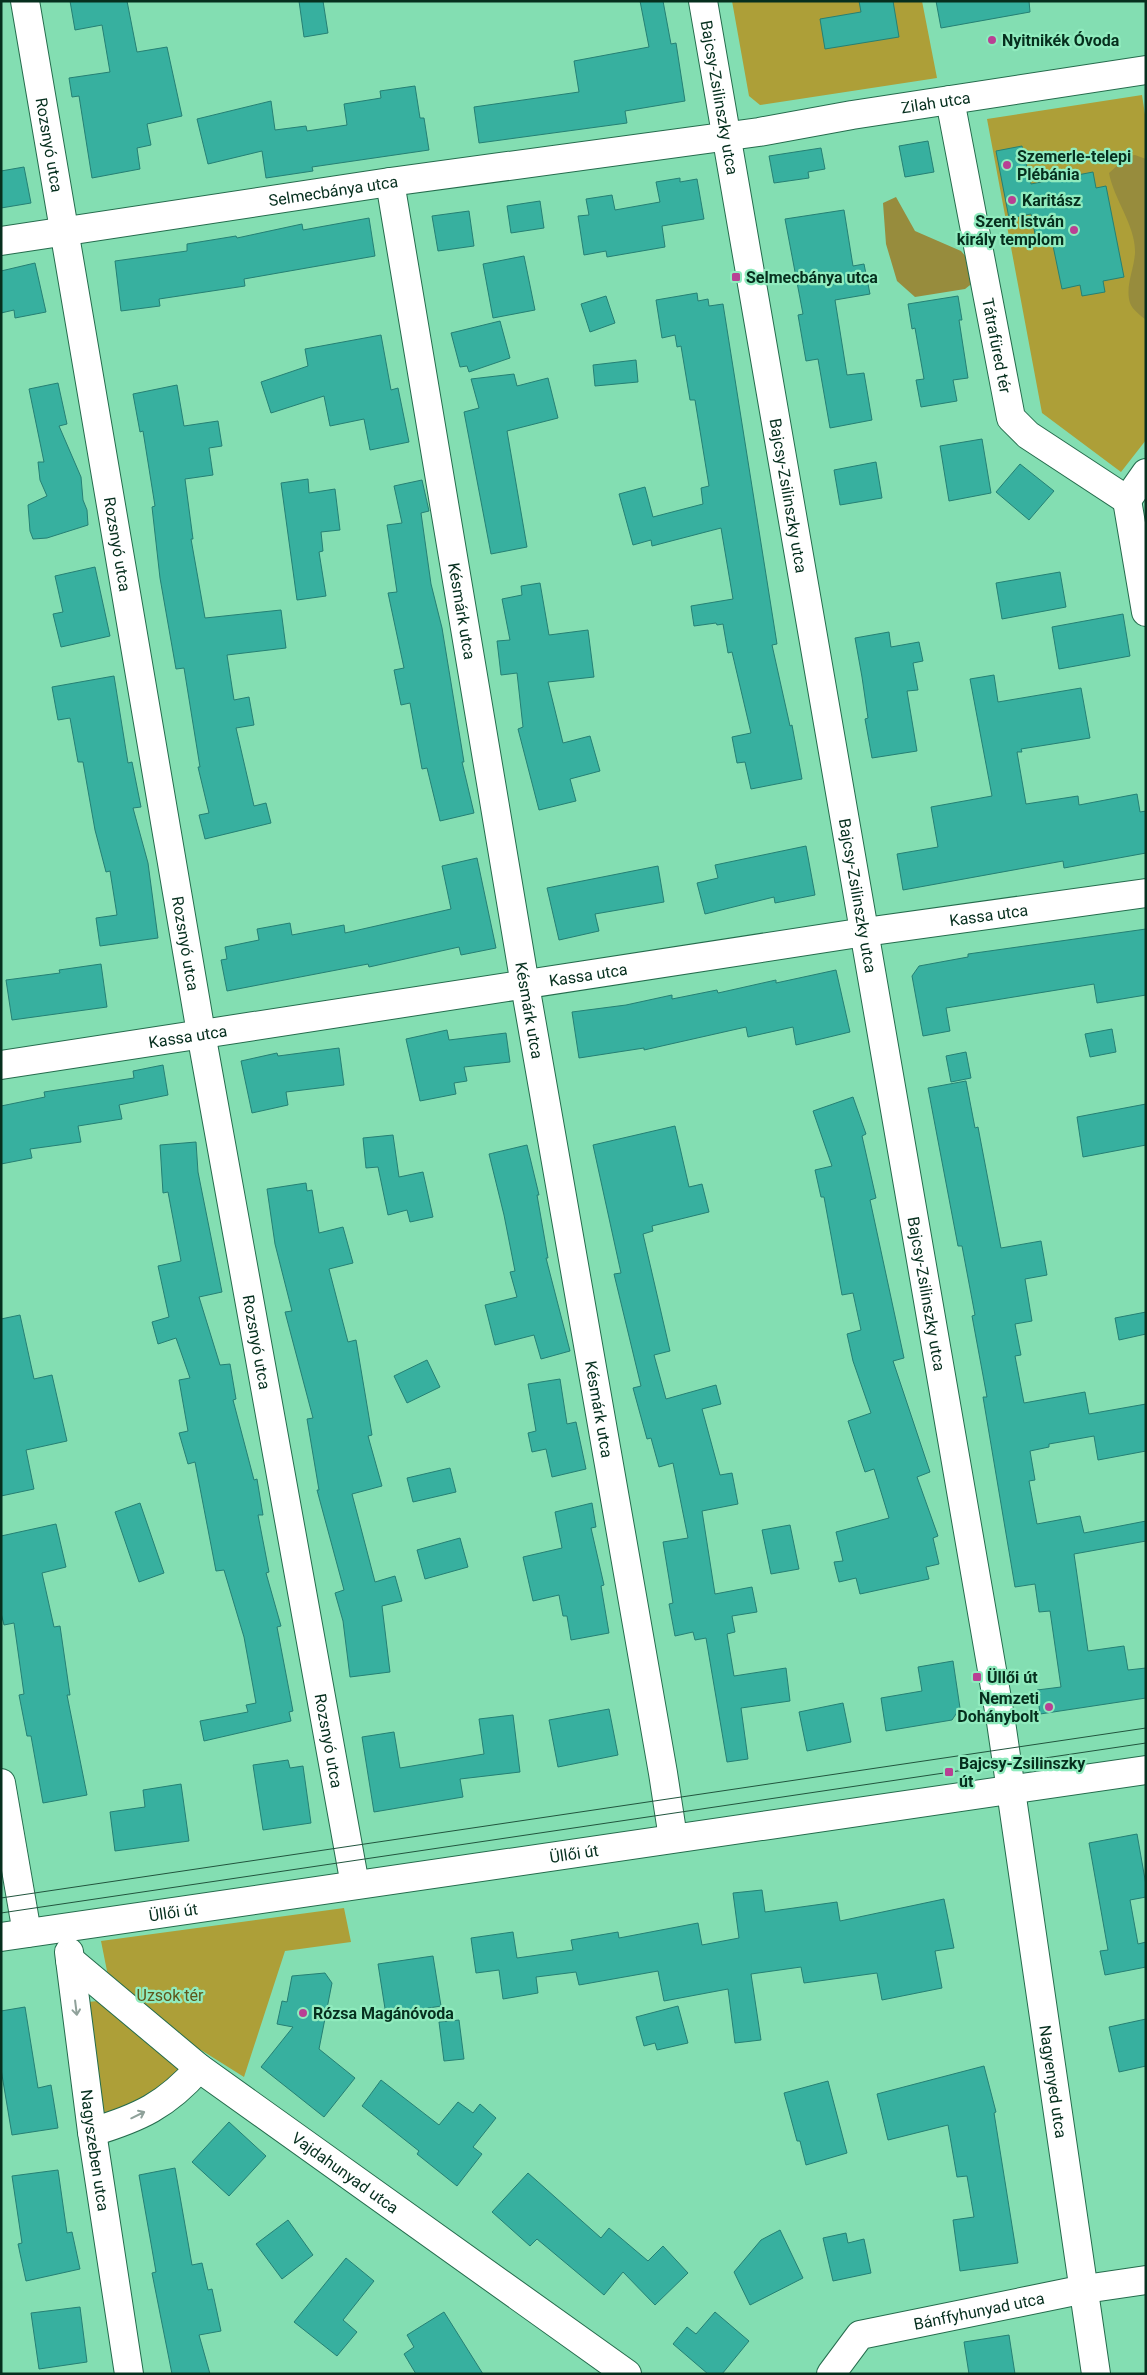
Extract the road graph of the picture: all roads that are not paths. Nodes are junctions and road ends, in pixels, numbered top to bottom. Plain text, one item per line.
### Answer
1 (25, 1) edge
2 (704, 1) edge
3 (1146, 70) edge
4 (950, 100) junction
5 (726, 135) junction
6 (390, 182) junction
7 (64, 231) junction
8 (1, 241) edge
9 (1146, 473) edge
10 (1127, 500) junction
11 (1146, 612) edge
12 (1146, 893) edge
13 (865, 932) junction
14 (525, 985) junction
15 (201, 1033) junction
16 (1, 1065) edge
17 (1146, 1770) edge
18 (1, 1783) edge
19 (1011, 1790) junction
20 (673, 1838) junction
21 (355, 1885) junction
22 (65, 1927) junction
23 (14, 1935) edge
24 (70, 1960) junction
25 (199, 2068) junction
26 (92, 2132) junction
27 (1146, 2280) edge
28 (1085, 2289) junction
29 (129, 2374) edge
30 (627, 2374) edge
31 (831, 2374) edge
32 (1096, 2374) edge

1 - 7 street, Rozsnyó utca
2 - 5 street, Bajcsy-Zsilinszky utca
3 - 4 street, Zilah utca
4 - 5 street, Zilah utca
4 - 10 street, Tátrafüred tér
5 - 6 street, Selmecbánya utca
5 - 13 street, Bajcsy-Zsilinszky utca
6 - 7 street, Selmecbánya utca
6 - 14 street, Késmárk utca
7 - 8 street, Selmecbánya utca
7 - 15 street, Rozsnyó utca
9 - 10 street
10 - 11 street
12 - 13 street, Kassa utca
13 - 14 street, Kassa utca
13 - 19 street, Bajcsy-Zsilinszky utca
14 - 15 street, Kassa utca
14 - 20 street, Késmárk utca
15 - 16 street, Kassa utca
15 - 21 street, Rozsnyó utca
17 - 19 street, Üllői út
18 - 23 street
19 - 20 street, Üllői út
19 - 28 street, Nagyenyed utca
20 - 21 street, Üllői út
21 - 22 street, Üllői út
22 - 23 street, Üllői út
22 - 24 street, Nagyszeben utca
24 - 25 street, Vajdahunyad utca
24 -> 26 street, Nagyszeben utca
26 -> 25 street
25 - 30 street, Vajdahunyad utca
26 - 29 street, Nagyszeben utca
27 - 28 street, Bánffyhunyad utca
28 - 31 street, Bánffyhunyad utca
28 - 32 street, Nagyenyed utca

